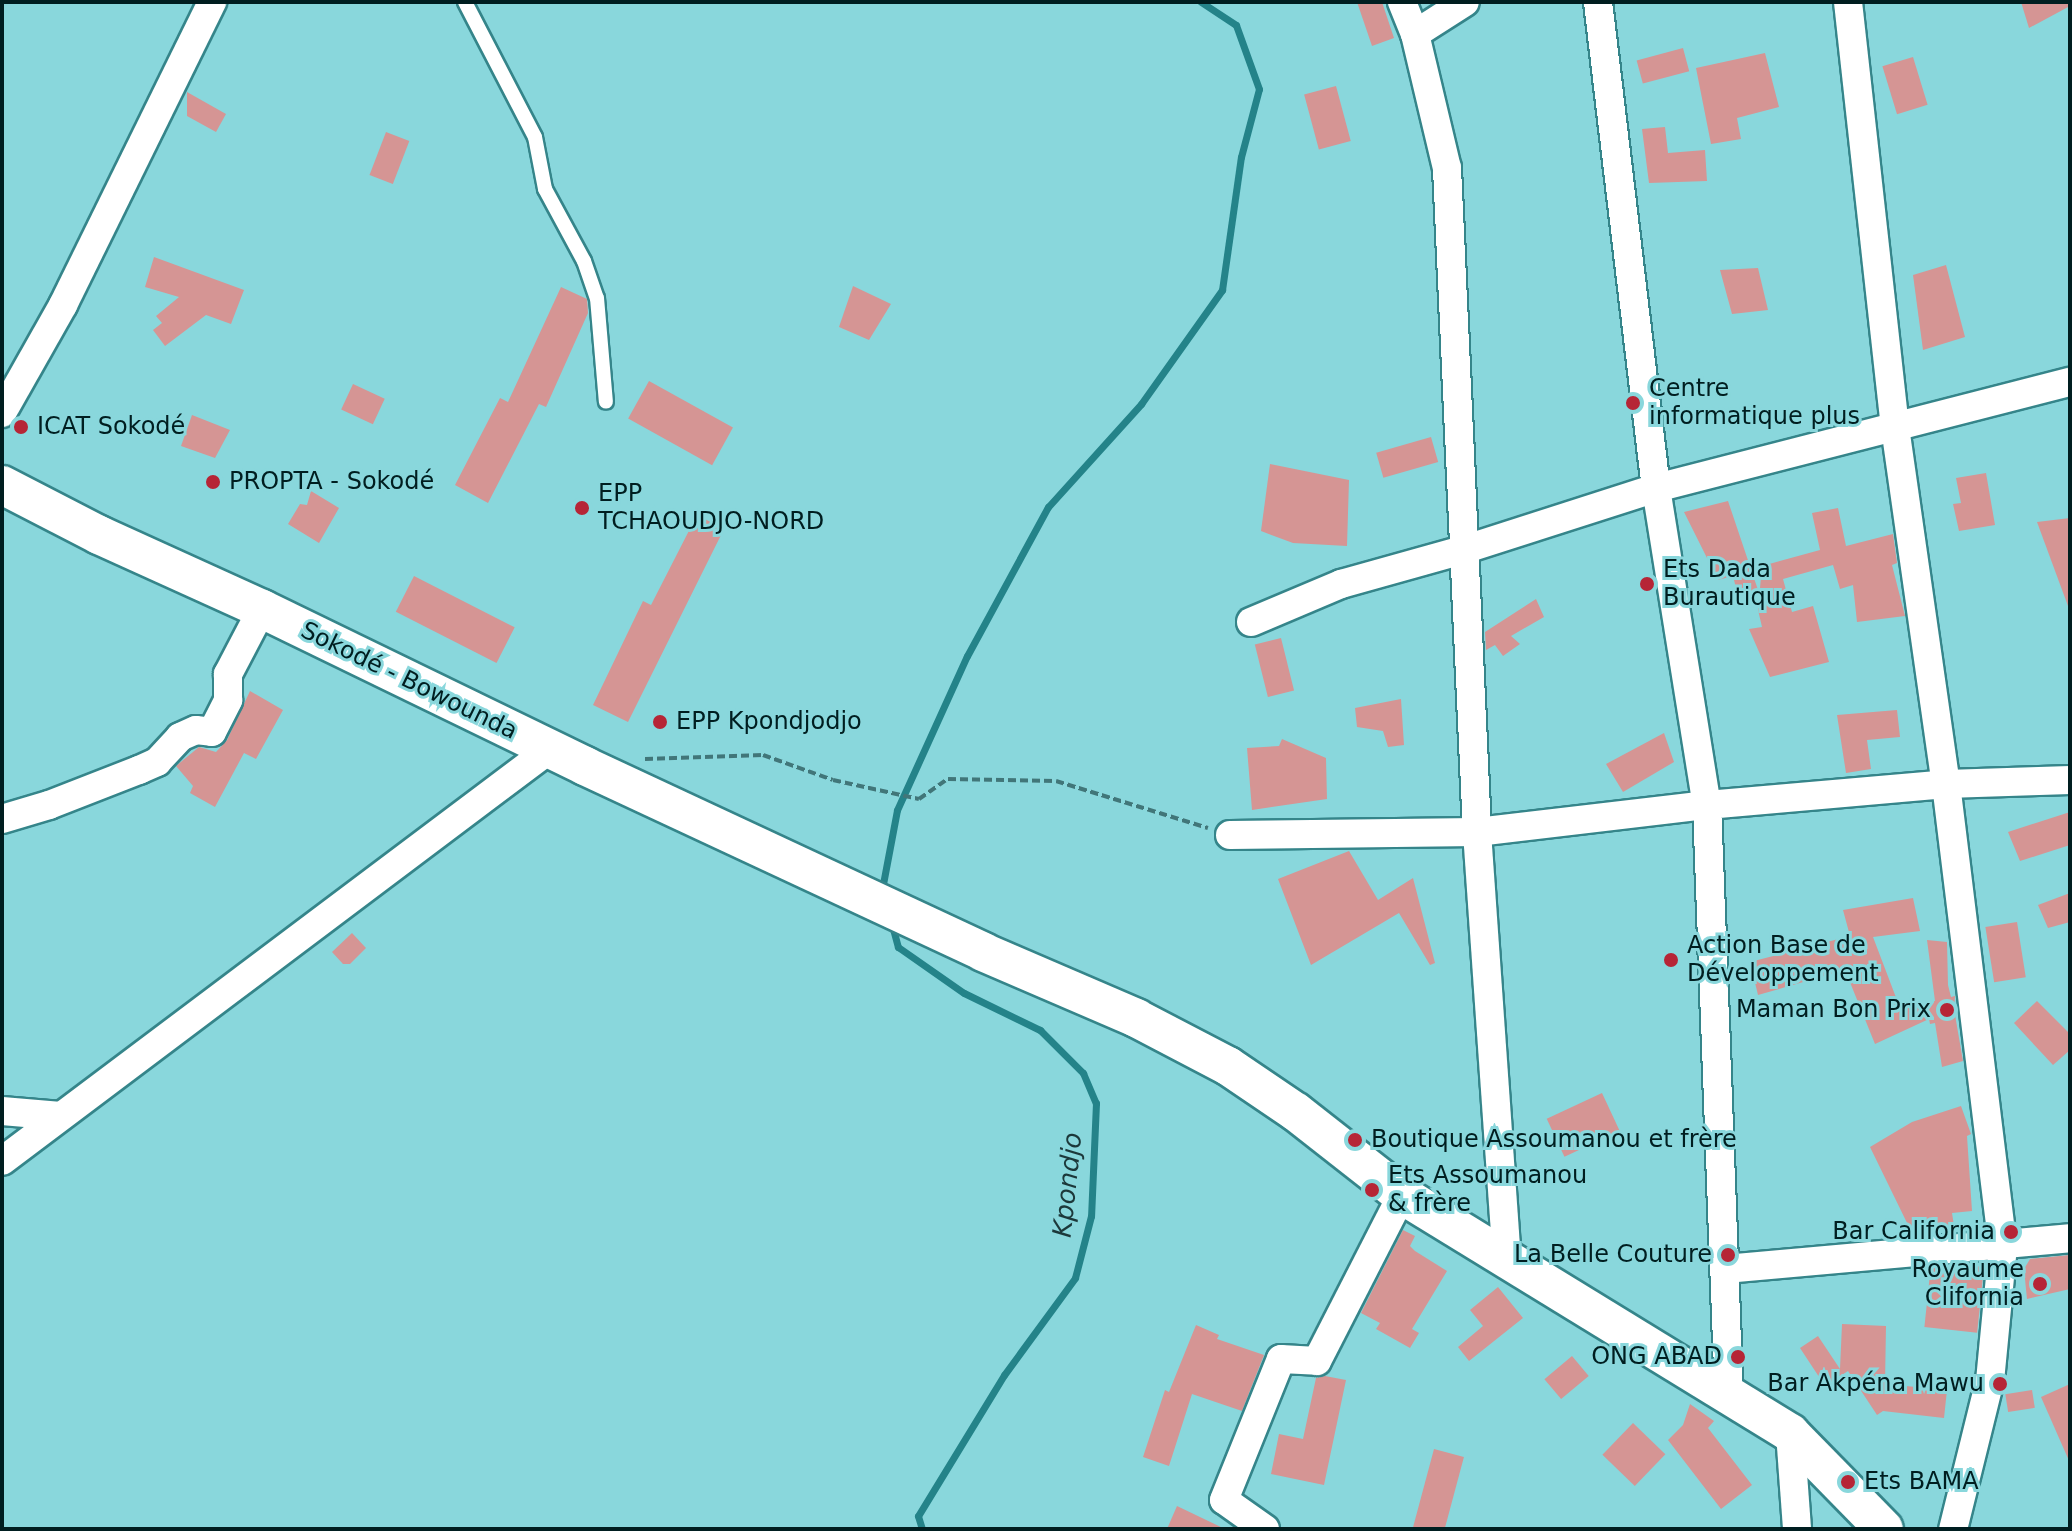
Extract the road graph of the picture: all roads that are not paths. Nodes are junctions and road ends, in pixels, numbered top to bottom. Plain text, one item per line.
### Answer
1 (212, 2) edge
2 (465, 2) edge
3 (1402, 2) edge
4 (1465, 2) edge
5 (1598, 2) edge
6 (1848, 2) edge
7 (1415, 34) junction
8 (2070, 382) edge
9 (606, 402) dead end
10 (2, 413) edge
11 (1895, 427) junction
12 (2, 485) edge
13 (1656, 488) junction
14 (1466, 549) junction
15 (262, 609) junction
16 (1251, 622) dead end
17 (550, 749) junction
18 (2070, 780) edge
19 (1946, 784) junction
20 (1707, 805) junction
21 (2, 819) edge
22 (1477, 832) junction
23 (1230, 835) road end
24 (2, 1111) edge
25 (61, 1116) junction
26 (2, 1160) edge
27 (1402, 1195) junction
28 (2070, 1238) edge
29 (2003, 1246) junction
30 (1507, 1261) junction
31 (1725, 1269) junction
32 (1729, 1396) junction
33 (1790, 1433) junction
34 (1265, 1529) edge
35 (1797, 1529) edge
36 (1884, 1529) edge
37 (1953, 1529) edge

1 - 10 street
2 - 9 lane
3 - 7 street
4 - 7 street
5 - 13 street
6 - 11 street
7 - 14 street
8 - 11 street
11 - 13 street
11 - 19 street
12 - 15 main road, Sokodé - Bowounda
13 - 14 street
13 - 20 street
14 - 16 street
14 - 22 street
15 - 17 main road, Sokodé - Bowounda
15 - 21 street
17 - 25 street
17 - 27 main road, Sokodé - Bowounda
18 - 19 street
19 - 20 street
19 - 29 street
20 - 22 street
20 - 31 street
22 - 23 street
22 - 30 street
24 - 25 street
25 - 26 street
27 - 30 main road, Sokodé - Bowounda
27 - 34 street
28 - 29 street
29 - 31 street
29 - 37 street
30 - 32 main road, Sokodé - Bowounda
31 - 32 street
32 - 33 main road, Sokodé - Bowounda
33 - 35 street
33 - 36 main road, Sokodé - Bowounda

